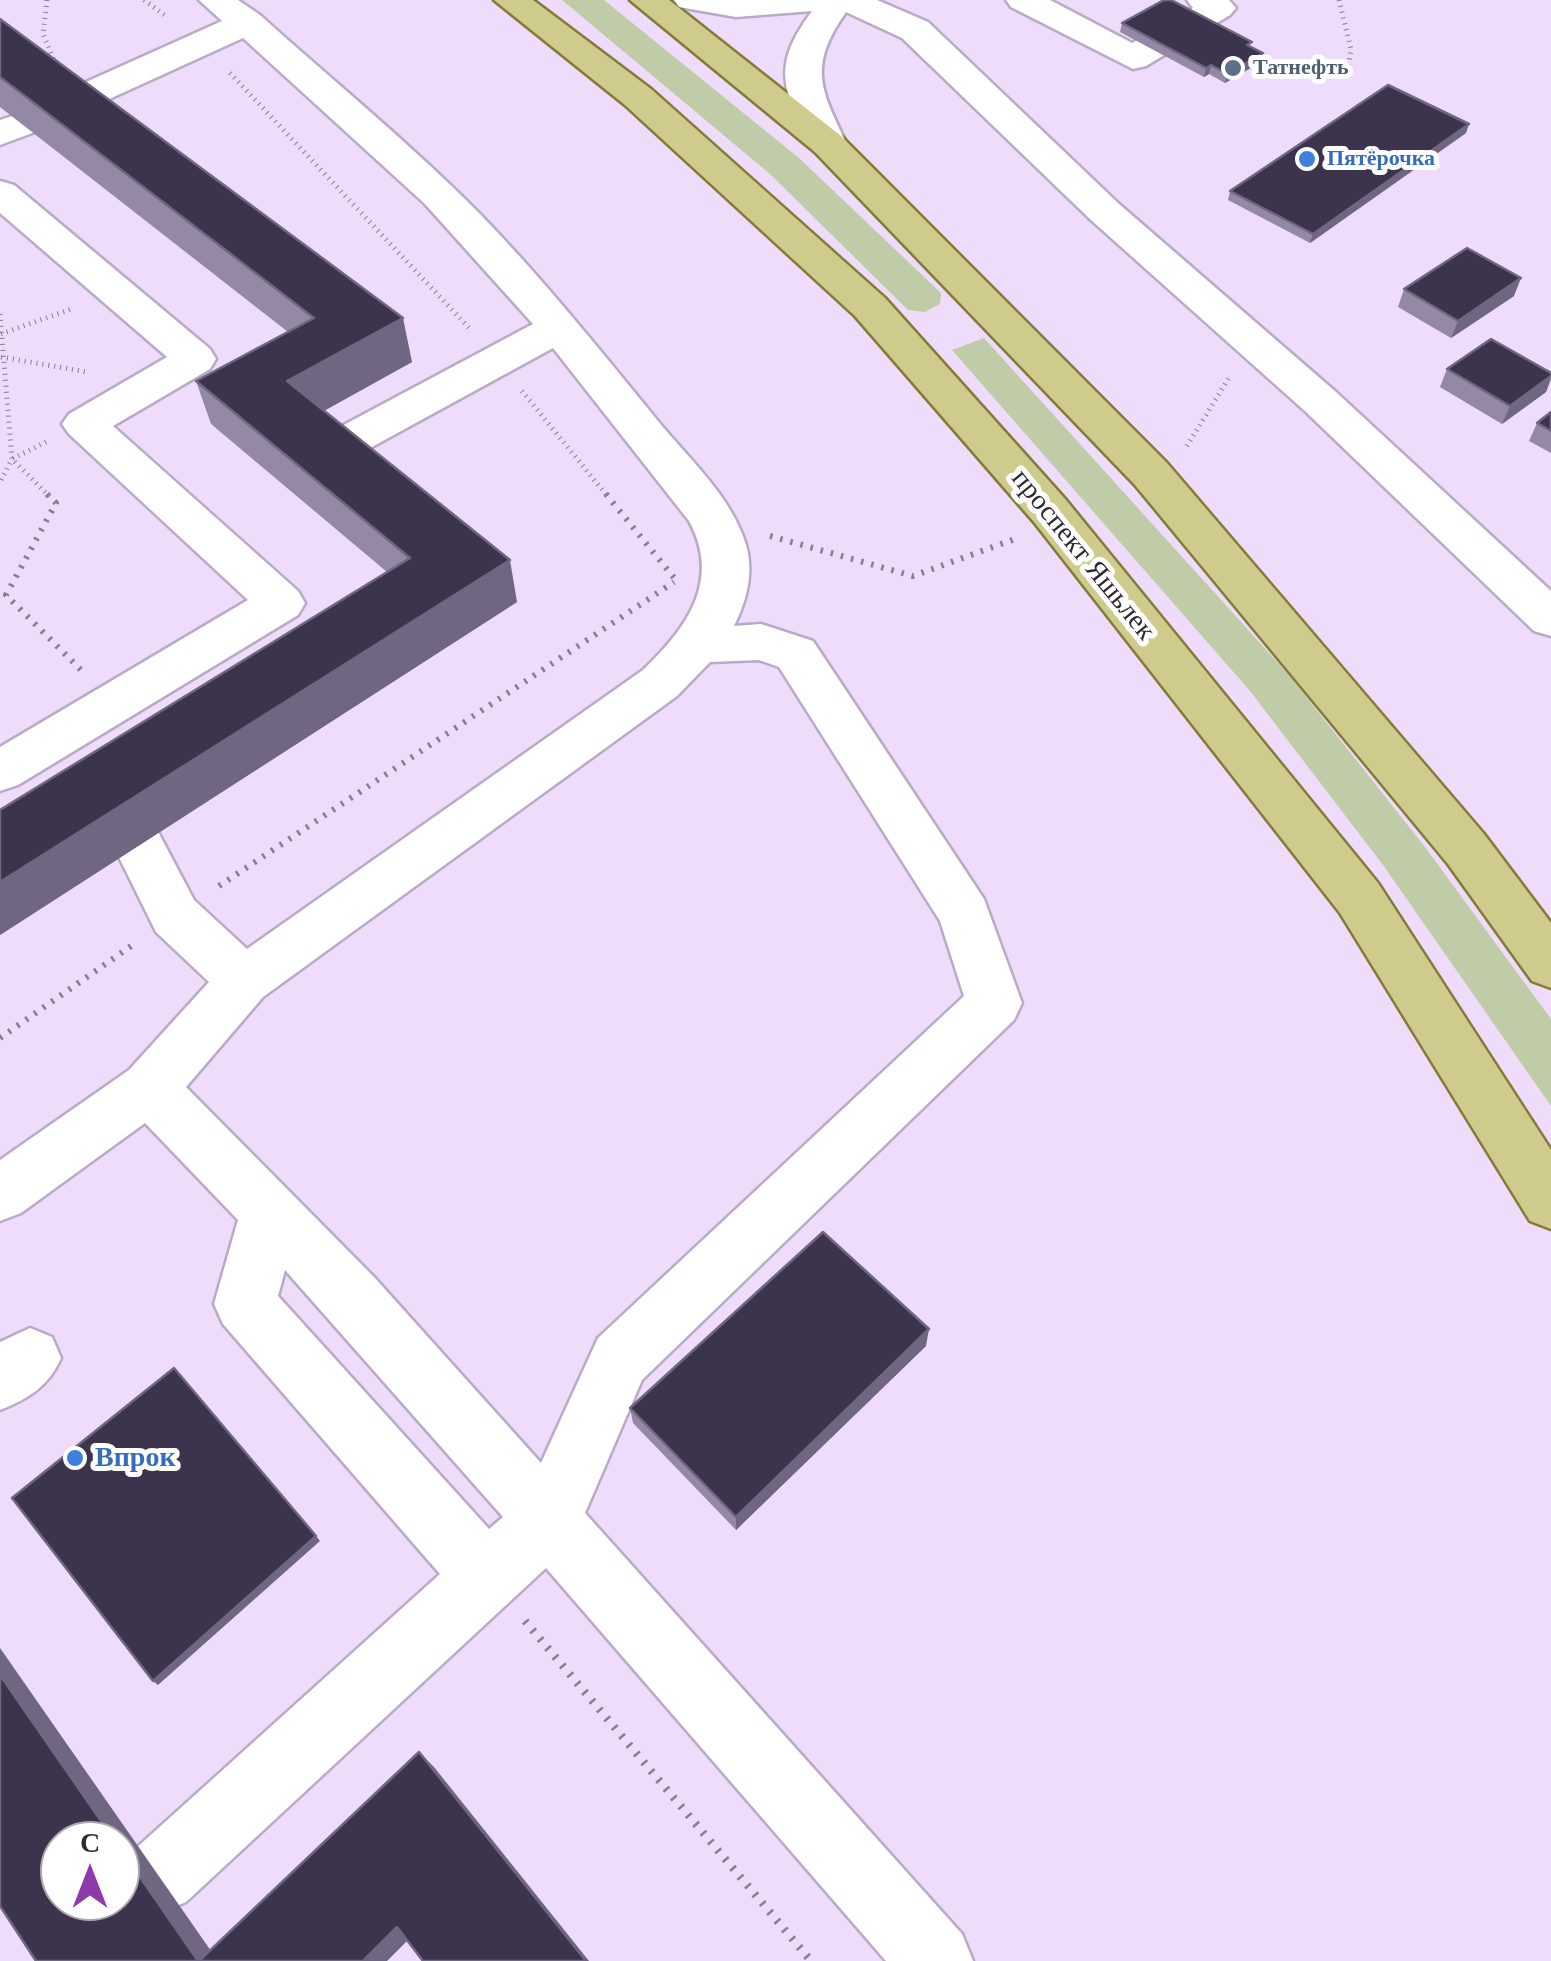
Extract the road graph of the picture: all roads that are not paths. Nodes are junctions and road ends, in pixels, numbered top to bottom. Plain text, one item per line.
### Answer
1 (511, 0) edge
2 (648, 0) edge
3 (691, 0) edge
4 (814, 0) edge
5 (837, 0) edge
6 (848, 0) edge
7 (1023, 0) edge
8 (1096, 0) edge
9 (1204, 0) edge
10 (232, 12) edge
11 (1060, 19) junction
12 (70, 103) edge
13 (828, 144) junction
14 (0, 193) edge
15 (961, 283) junction
16 (870, 307) junction
17 (560, 327) junction
18 (354, 438) edge
19 (740, 540) junction
20 (1551, 619) edge
21 (699, 645) junction
22 (796, 654) junction
23 (0, 771) edge
24 (139, 845) edge
25 (1551, 965) edge
26 (244, 981) junction
27 (149, 1088) junction
28 (0, 1194) edge
29 (1551, 1202) edge
30 (270, 1212) junction
31 (549, 1520) junction
32 (488, 1577) junction
33 (160, 1876) dead end
34 (935, 1961) edge

1 - 16 main road, проспект Яшьлек
2 - 13 main road
3 - 4 street
5 - 13 street
6 - 20 street
7 - 11 street
8 - 11 street
9 - 11 street
10 - 12 street
10 - 17 street
13 - 15 main road
14 - 23 street
15 - 16 main road
15 - 25 main road
16 - 29 main road, проспект Яшьлек
17 - 18 street
17 - 19 street
19 - 21 street
19 - 22 street
21 - 22 street
21 - 26 street
22 - 31 street
24 - 26 street
26 - 27 street
27 - 28 street
27 - 30 street
30 - 31 street
30 - 32 street
31 - 32 street
31 - 34 street
32 - 33 street

